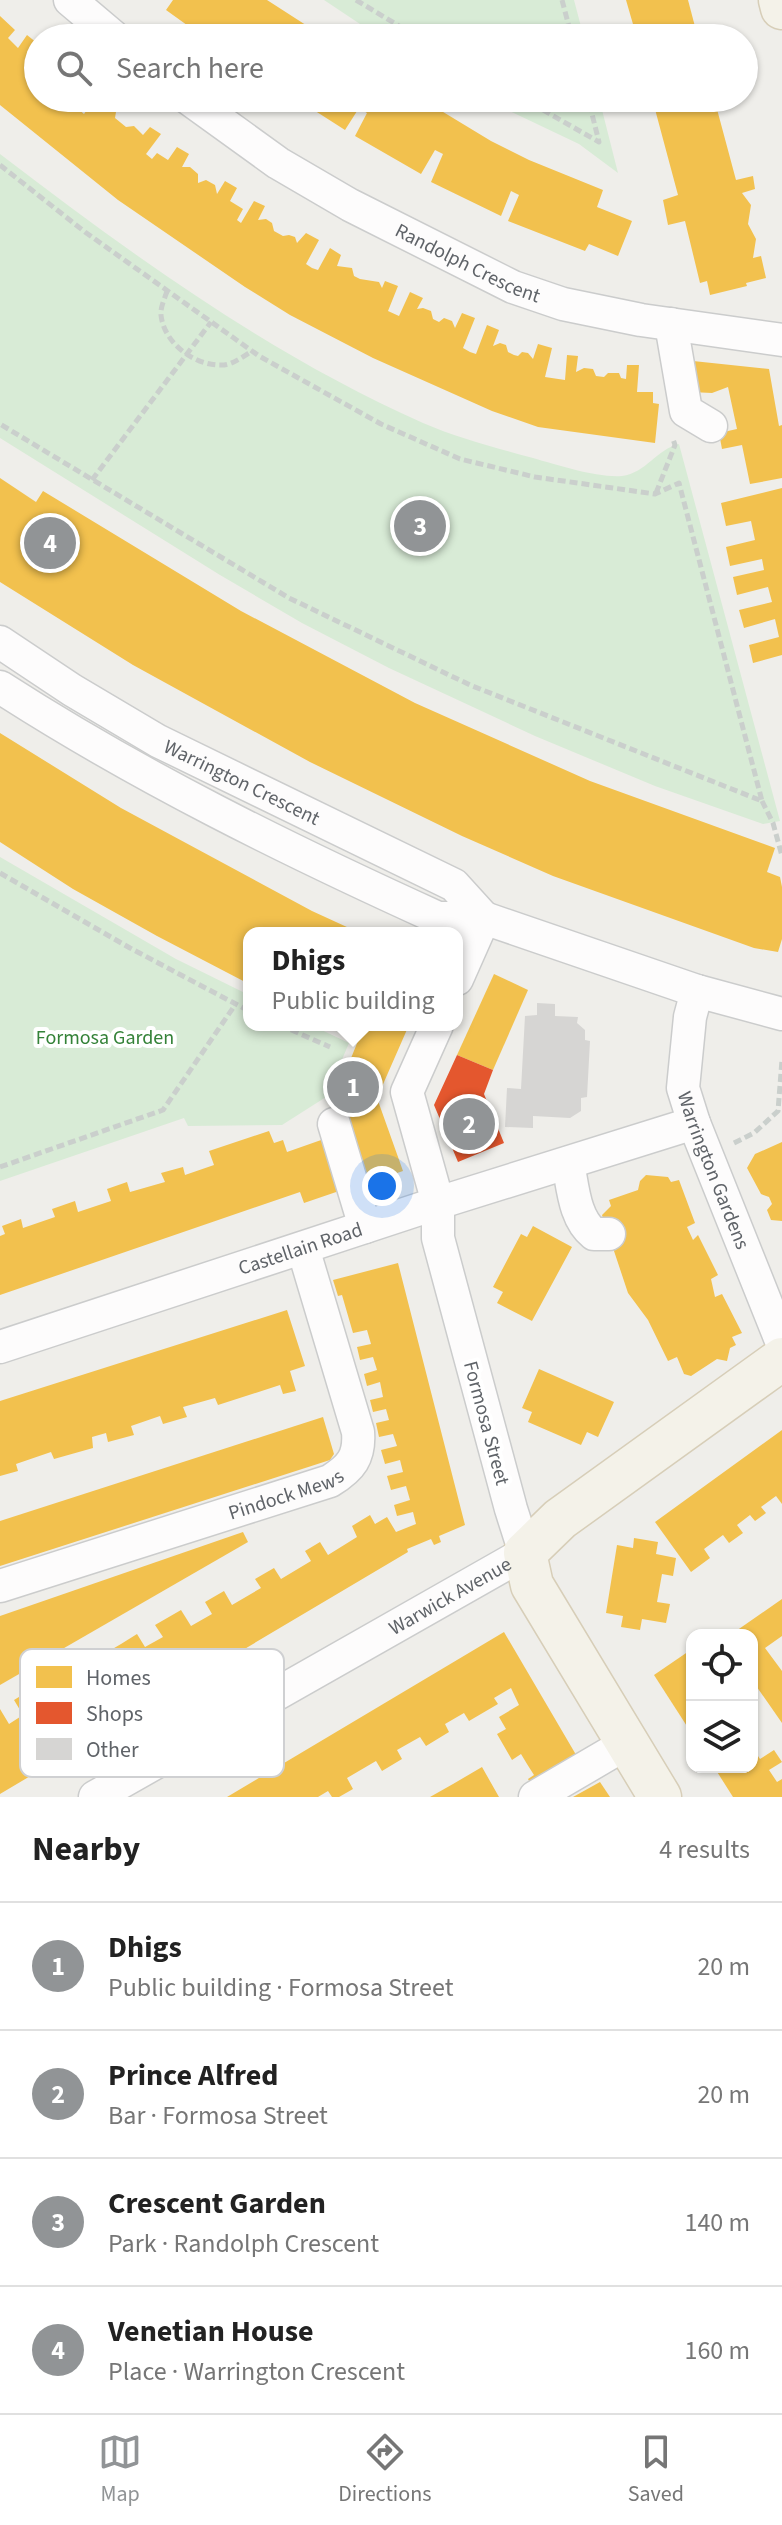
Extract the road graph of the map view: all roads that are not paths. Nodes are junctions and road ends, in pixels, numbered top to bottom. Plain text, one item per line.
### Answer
1 (70, 0) edge
2 (780, 0) edge
3 (782, 8) edge
4 (98, 24) edge
5 (207, 112) edge
6 (671, 324) junction
7 (782, 340) edge
8 (711, 426) dead end
9 (0, 642) edge
10 (0, 687) edge
11 (484, 918) junction
12 (463, 965) edge
13 (697, 991) junction
14 (782, 1014) edge
15 (434, 1031) edge
16 (694, 1123) junction
17 (334, 1124) dead end
18 (568, 1163) junction
19 (438, 1203) junction
20 (365, 1227) junction
21 (609, 1234) dead end
22 (303, 1248) junction
23 (782, 1343) edge
24 (0, 1347) edge
25 (782, 1359) edge
26 (525, 1553) junction
27 (0, 1586) edge
28 (284, 1690) edge
29 (629, 1742) junction
30 (130, 1777) edge
31 (95, 1797) edge
32 (535, 1797) edge
33 (660, 1797) edge

1 - 4 street
2 - 3 main road
5 - 6 street, Randolph Crescent
6 - 7 street, Randolph Crescent
6 - 8 street
9 - 11 street, Warrington Crescent
10 - 11 street, Warrington Crescent
11 - 12 street
11 - 13 street, Warrington Crescent
13 - 14 street, Warrington Crescent
13 - 16 street, Warrington Gardens
15 - 19 street, Formosa Street
16 - 18 street, Castellain Road
16 - 23 street, Warrington Gardens
17 - 20 street
18 - 19 street, Castellain Road
18 - 21 street
19 - 20 street, Castellain Road
19 - 26 street, Formosa Street
20 - 22 street, Castellain Road
22 - 24 street, Castellain Road
22 - 27 street, Pindock Mews
25 - 26 main road, Warwick Avenue
26 - 28 street, Warwick Avenue
26 - 29 main road, Formosa Street
29 - 32 street
29 - 33 main road, Formosa Street
30 - 31 street, Warwick Avenue

